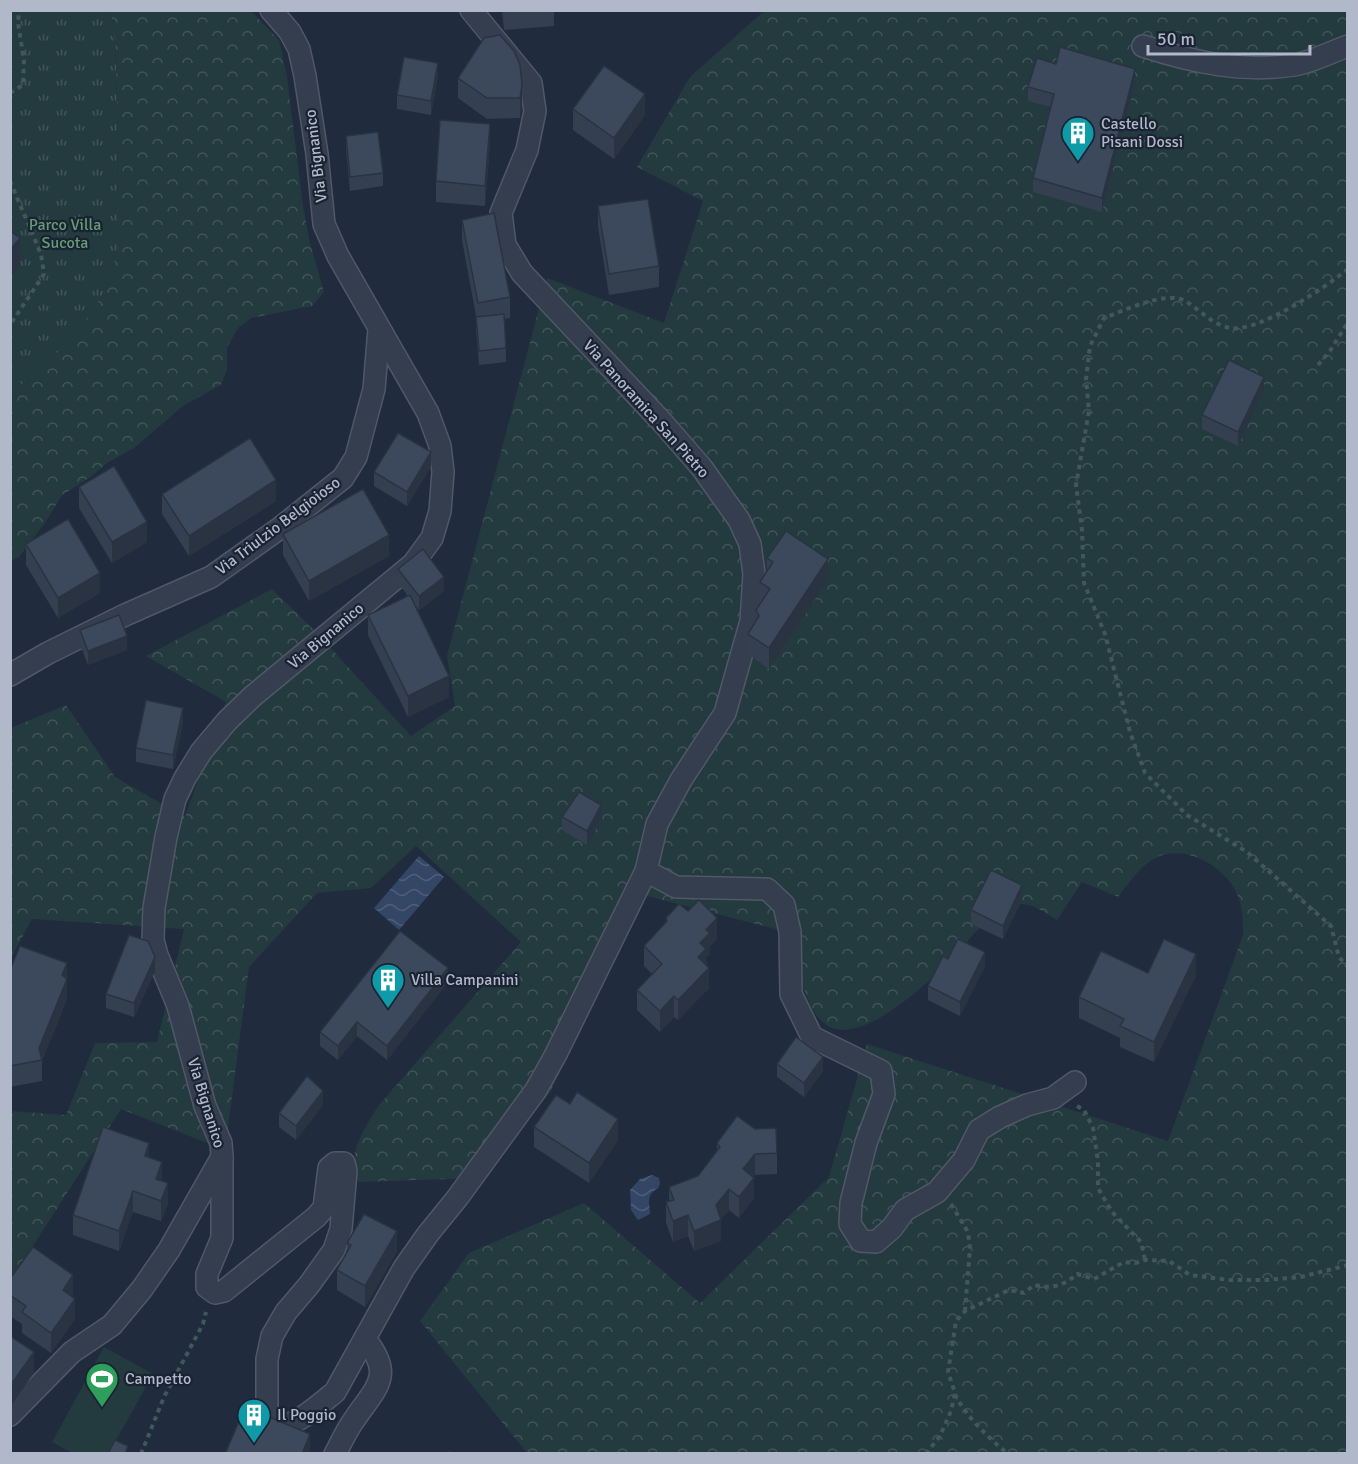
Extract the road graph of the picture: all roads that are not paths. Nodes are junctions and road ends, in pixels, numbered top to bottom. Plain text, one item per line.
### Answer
1 (271, 10) edge
2 (471, 10) edge
3 (1143, 46) dead end
4 (1347, 46) edge
5 (379, 329) junction
6 (10, 675) edge
7 (646, 870) junction
8 (1075, 1082) dead end
9 (222, 1156) junction
10 (365, 1339) junction
11 (10, 1415) edge
12 (335, 1454) edge

1 - 5 street, Via Bignanico
2 - 7 street, Via Panoramica San Pietro
3 - 4 street
5 - 6 street, Via Triulzio Belgioioso
5 - 9 street, Via Bignanico
7 - 8 street
7 - 10 street
9 - 10 street, Via Bignanico
9 - 11 street
10 - 12 street

